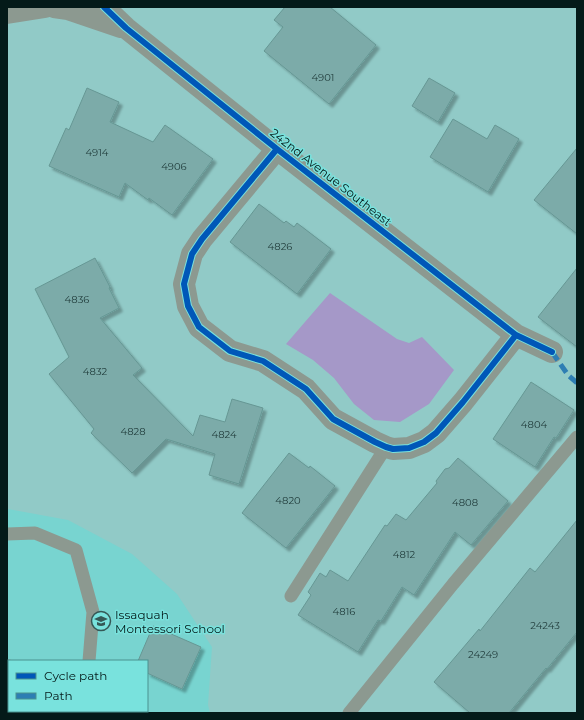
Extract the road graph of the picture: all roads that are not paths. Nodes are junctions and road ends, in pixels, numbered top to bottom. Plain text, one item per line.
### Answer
1 (45, 7) edge
2 (54, 7) edge
3 (104, 7) edge
4 (7, 13) edge
5 (126, 28) junction
6 (276, 149) junction
7 (516, 335) junction
8 (552, 352) dead end
9 (577, 437) edge
10 (386, 447) junction
11 (7, 534) edge
12 (291, 596) dead end
13 (89, 660) edge
14 (349, 713) edge

1 - 4 street
2 - 5 street, 242nd Avenue Southeast
3 - 5 street, 242nd Avenue Southeast
5 - 6 street, 242nd Avenue Southeast
6 - 7 street, 242nd Avenue Southeast
6 - 10 street
7 - 8 street, 242nd Avenue Southeast
7 - 10 street
9 - 14 lane
10 - 12 lane
11 - 13 lane

